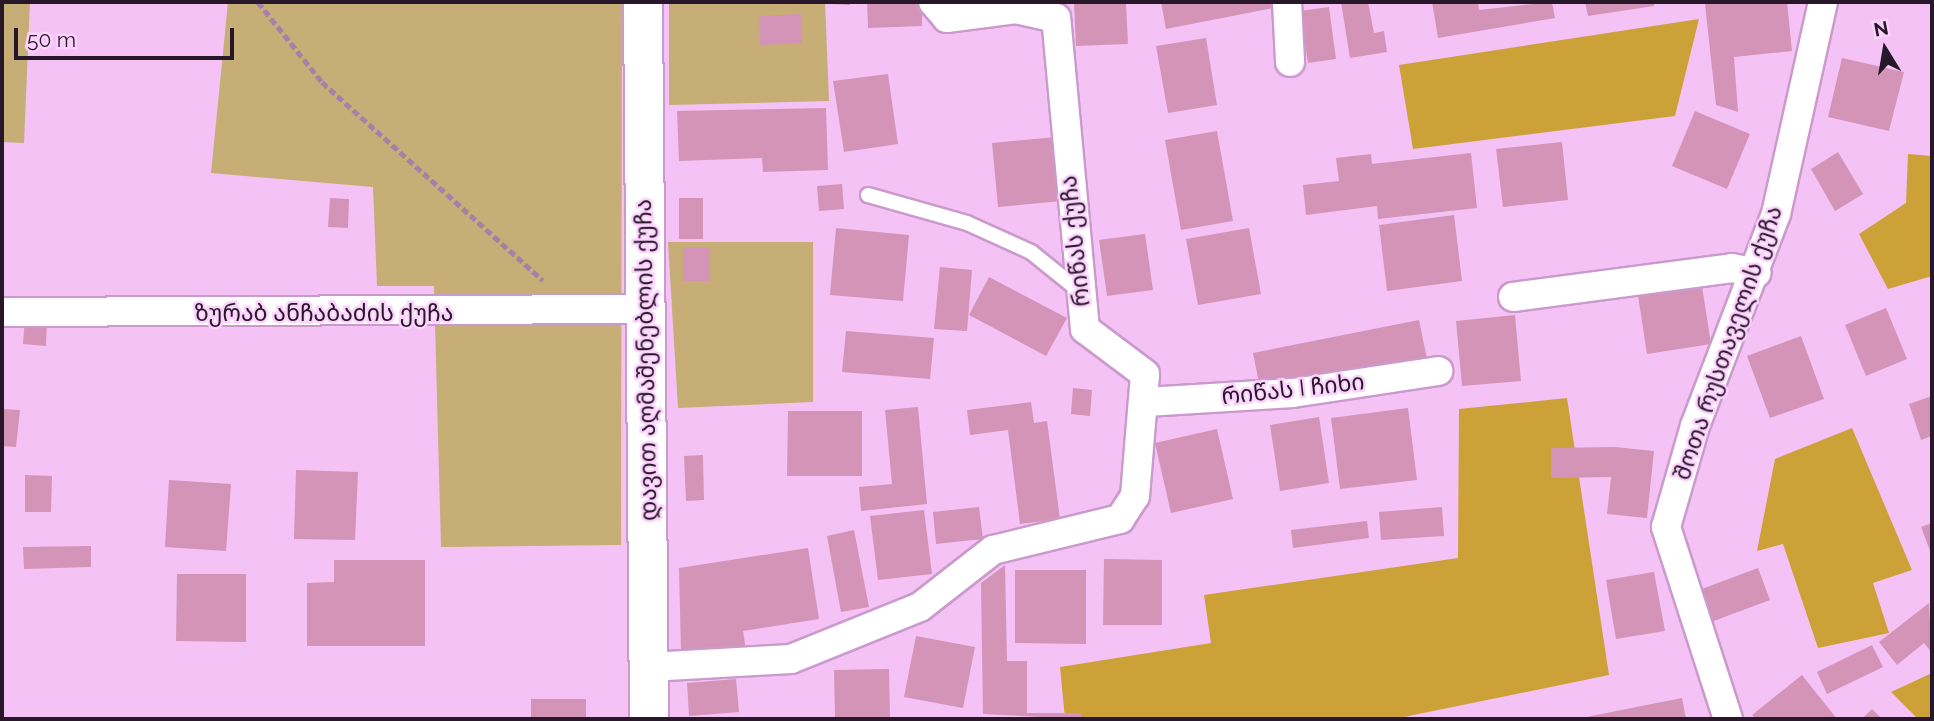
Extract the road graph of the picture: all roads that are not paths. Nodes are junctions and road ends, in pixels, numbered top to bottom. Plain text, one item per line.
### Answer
1 (643, 2) edge
2 (933, 2) edge
3 (1287, 2) edge
4 (1823, 2) edge
5 (1290, 62) dead end
6 (868, 195) dead end
7 (1757, 274) junction
8 (1077, 289) junction
9 (1513, 296) dead end
10 (646, 309) junction
11 (2, 312) edge
12 (1438, 371) dead end
13 (1146, 402) junction
14 (649, 667) junction
15 (649, 719) edge
16 (1728, 719) edge

1 - 10 street, დავით აღმაშენებლის ქუჩა
2 - 8 street, რიწას ქუჩა
3 - 5 street
4 - 7 street, შოთა რუსთაველის ქუჩა
6 - 8 lane
7 - 9 street
7 - 16 street, შოთა რუსთაველის ქუჩა
8 - 13 street, რიწას ქუჩა
10 - 11 street, ზურაბ ანჩაბაძის ქუჩა
10 - 14 street, დავით აღმაშენებლის ქუჩა
12 - 13 street, რიწას I ჩიხი
13 - 14 street, რიწას ქუჩა
14 - 15 street, დავით აღმაშენებლის ქუჩა

